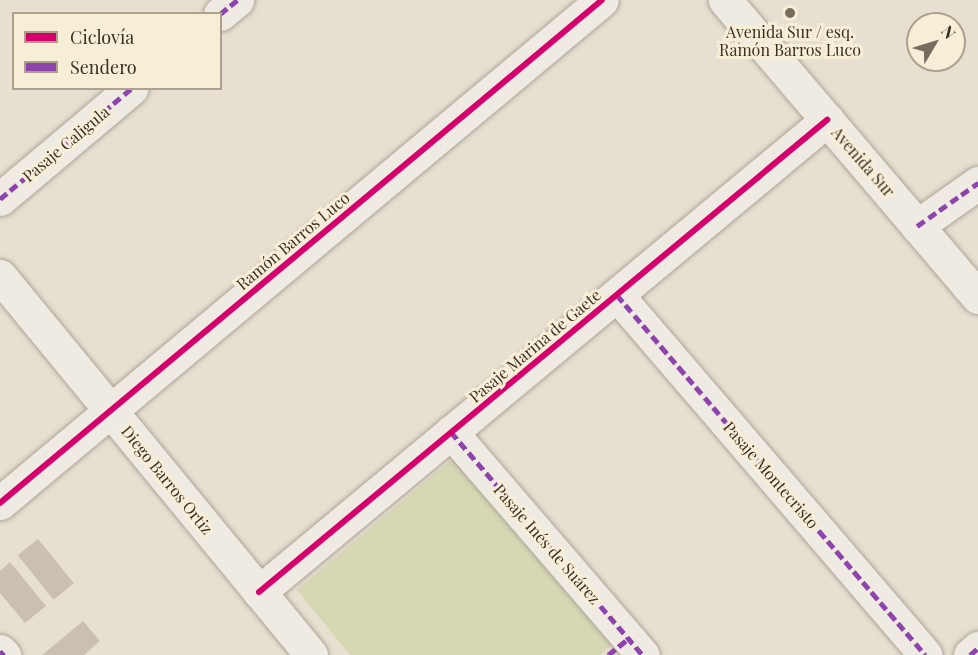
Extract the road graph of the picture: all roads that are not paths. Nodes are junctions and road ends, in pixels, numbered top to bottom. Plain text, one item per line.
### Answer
1 (237, 0) edge
2 (602, 0) edge
3 (725, 0) edge
4 (222, 12) edge
5 (130, 90) edge
6 (827, 120) junction
7 (978, 183) edge
8 (0, 199) edge
9 (917, 226) junction
10 (0, 276) edge
11 (617, 295) junction
12 (978, 297) edge
13 (111, 411) junction
14 (451, 432) junction
15 (0, 503) edge
16 (259, 592) junction
17 (978, 648) edge
18 (627, 650) edge
19 (0, 651) edge
20 (4, 655) edge
21 (311, 655) edge
22 (926, 655) edge
23 (970, 655) edge

1 - 4 street
2 - 13 street, Ramón Barros Luco
3 - 6 street, Avenida Sur
5 - 8 street, Pasaje Caligula
6 - 9 street, Avenida Sur
6 - 11 street, Pasaje Marina de Gaete
7 - 9 street
9 - 12 street, Avenida Sur
10 - 13 street, Diego Barros Ortiz
11 - 14 street, Pasaje Marina de Gaete
11 - 22 street, Pasaje Montecristo
13 - 15 street, Ramón Barros Luco
13 - 16 street, Diego Barros Ortiz
14 - 16 street, Pasaje Marina de Gaete
14 - 18 street, Pasaje Inés de Suárez
16 - 21 street, Diego Barros Ortiz
17 - 23 street
19 - 20 street

